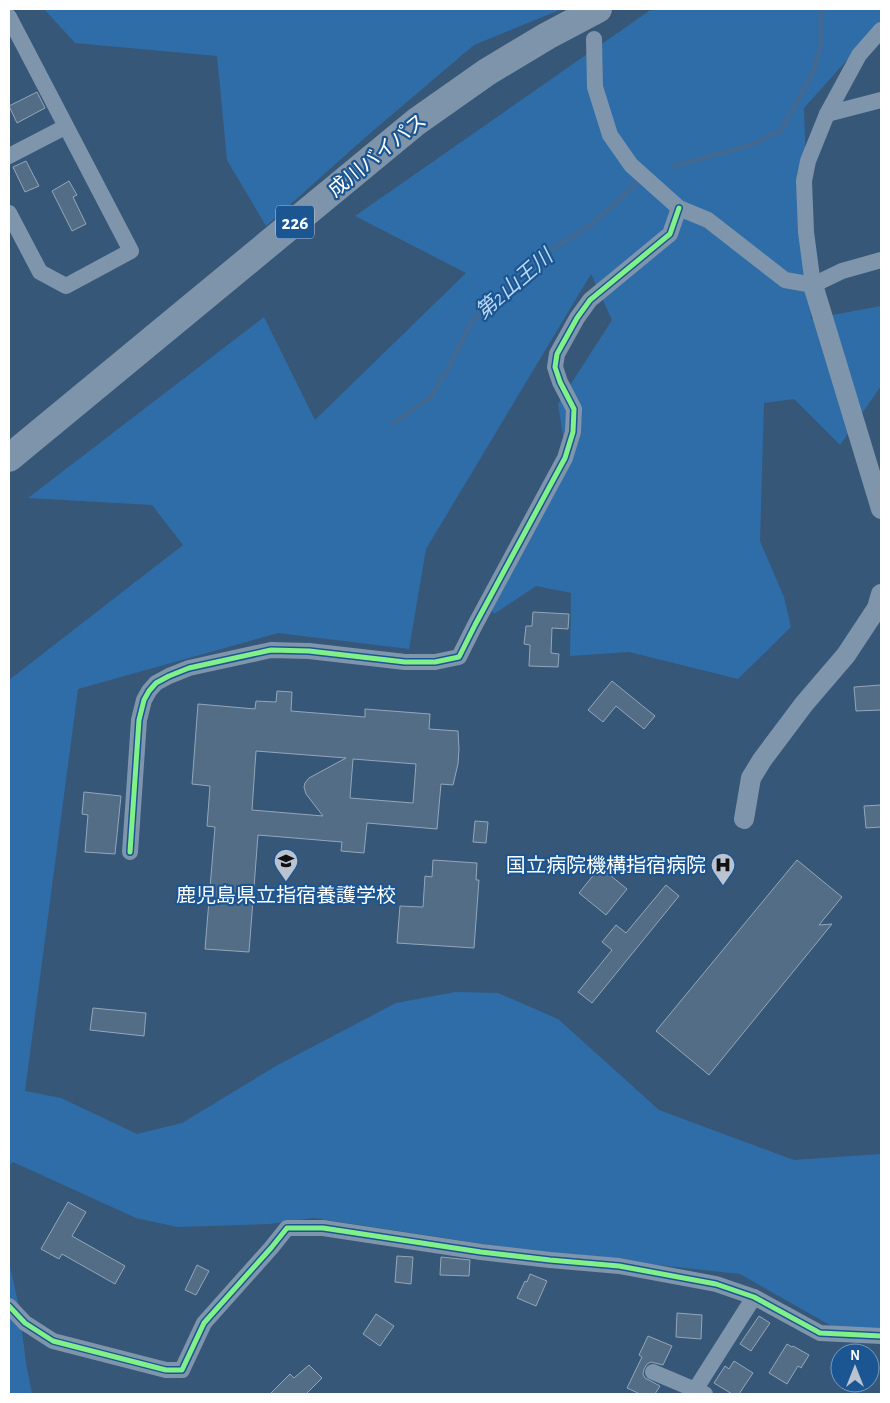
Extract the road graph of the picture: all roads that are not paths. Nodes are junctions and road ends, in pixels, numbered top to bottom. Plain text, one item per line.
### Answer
1 (598, 9) edge
2 (9, 17) edge
3 (881, 30) edge
4 (594, 39) dead end
5 (881, 100) edge
6 (827, 114) junction
7 (66, 127) junction
8 (9, 156) edge
9 (679, 208) junction
10 (9, 213) edge
11 (881, 260) edge
12 (813, 285) junction
13 (9, 458) edge
14 (881, 509) edge
15 (881, 594) edge
16 (744, 819) dead end
17 (130, 852) dead end
18 (754, 1297) junction
19 (9, 1306) edge
20 (881, 1336) edge
21 (653, 1372) dead end
22 (700, 1392) edge

1 - 13 highway, 成川バイパス / 226
2 - 7 street
3 - 6 street
4 - 9 street
5 - 6 street
6 - 12 street
7 - 8 street
7 - 10 street
9 - 12 street
9 - 17 street
11 - 12 street
12 - 14 street
15 - 16 street
18 - 19 street
18 - 20 street
18 - 22 street
21 - 22 street

